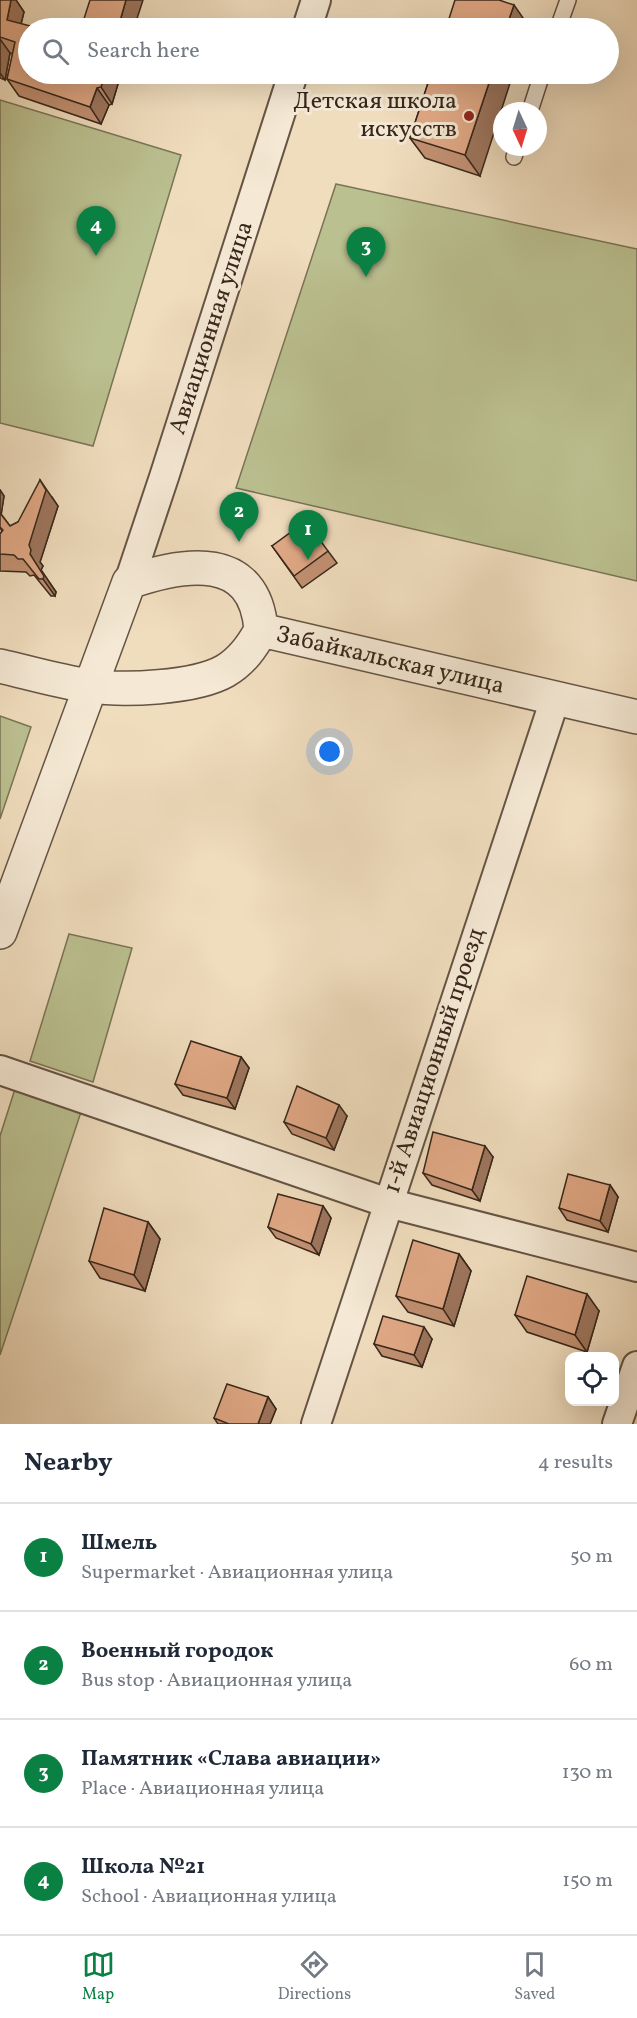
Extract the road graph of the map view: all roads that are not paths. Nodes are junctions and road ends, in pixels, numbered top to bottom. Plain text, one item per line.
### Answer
1 (316, 0) edge
2 (568, 0) edge
3 (310, 18) edge
4 (562, 18) edge
5 (290, 84) edge
6 (539, 84) edge
7 (533, 102) edge
8 (129, 582) junction
9 (261, 630) junction
10 (0, 666) edge
11 (91, 687) junction
12 (555, 699) junction
13 (637, 717) edge
14 (0, 932) edge
15 (0, 1070) edge
16 (388, 1203) junction
17 (637, 1267) edge
18 (637, 1366) edge
19 (316, 1424) edge
20 (617, 1424) edge

1 - 3 street
2 - 4 lane
5 - 8 street, Авиационная улица
6 - 7 lane
8 - 9 street
8 - 11 street, Авиационная улица
9 - 11 street, Забайкальская улица
9 - 12 street, Забайкальская улица
10 - 11 street, Забайкальская улица
11 - 14 street, Авиационная улица
12 - 13 street, Забайкальская улица
12 - 16 street, 1-й Авиационный проезд
15 - 16 street
16 - 17 street
16 - 19 street, 1-й Авиационный проезд
18 - 20 street

